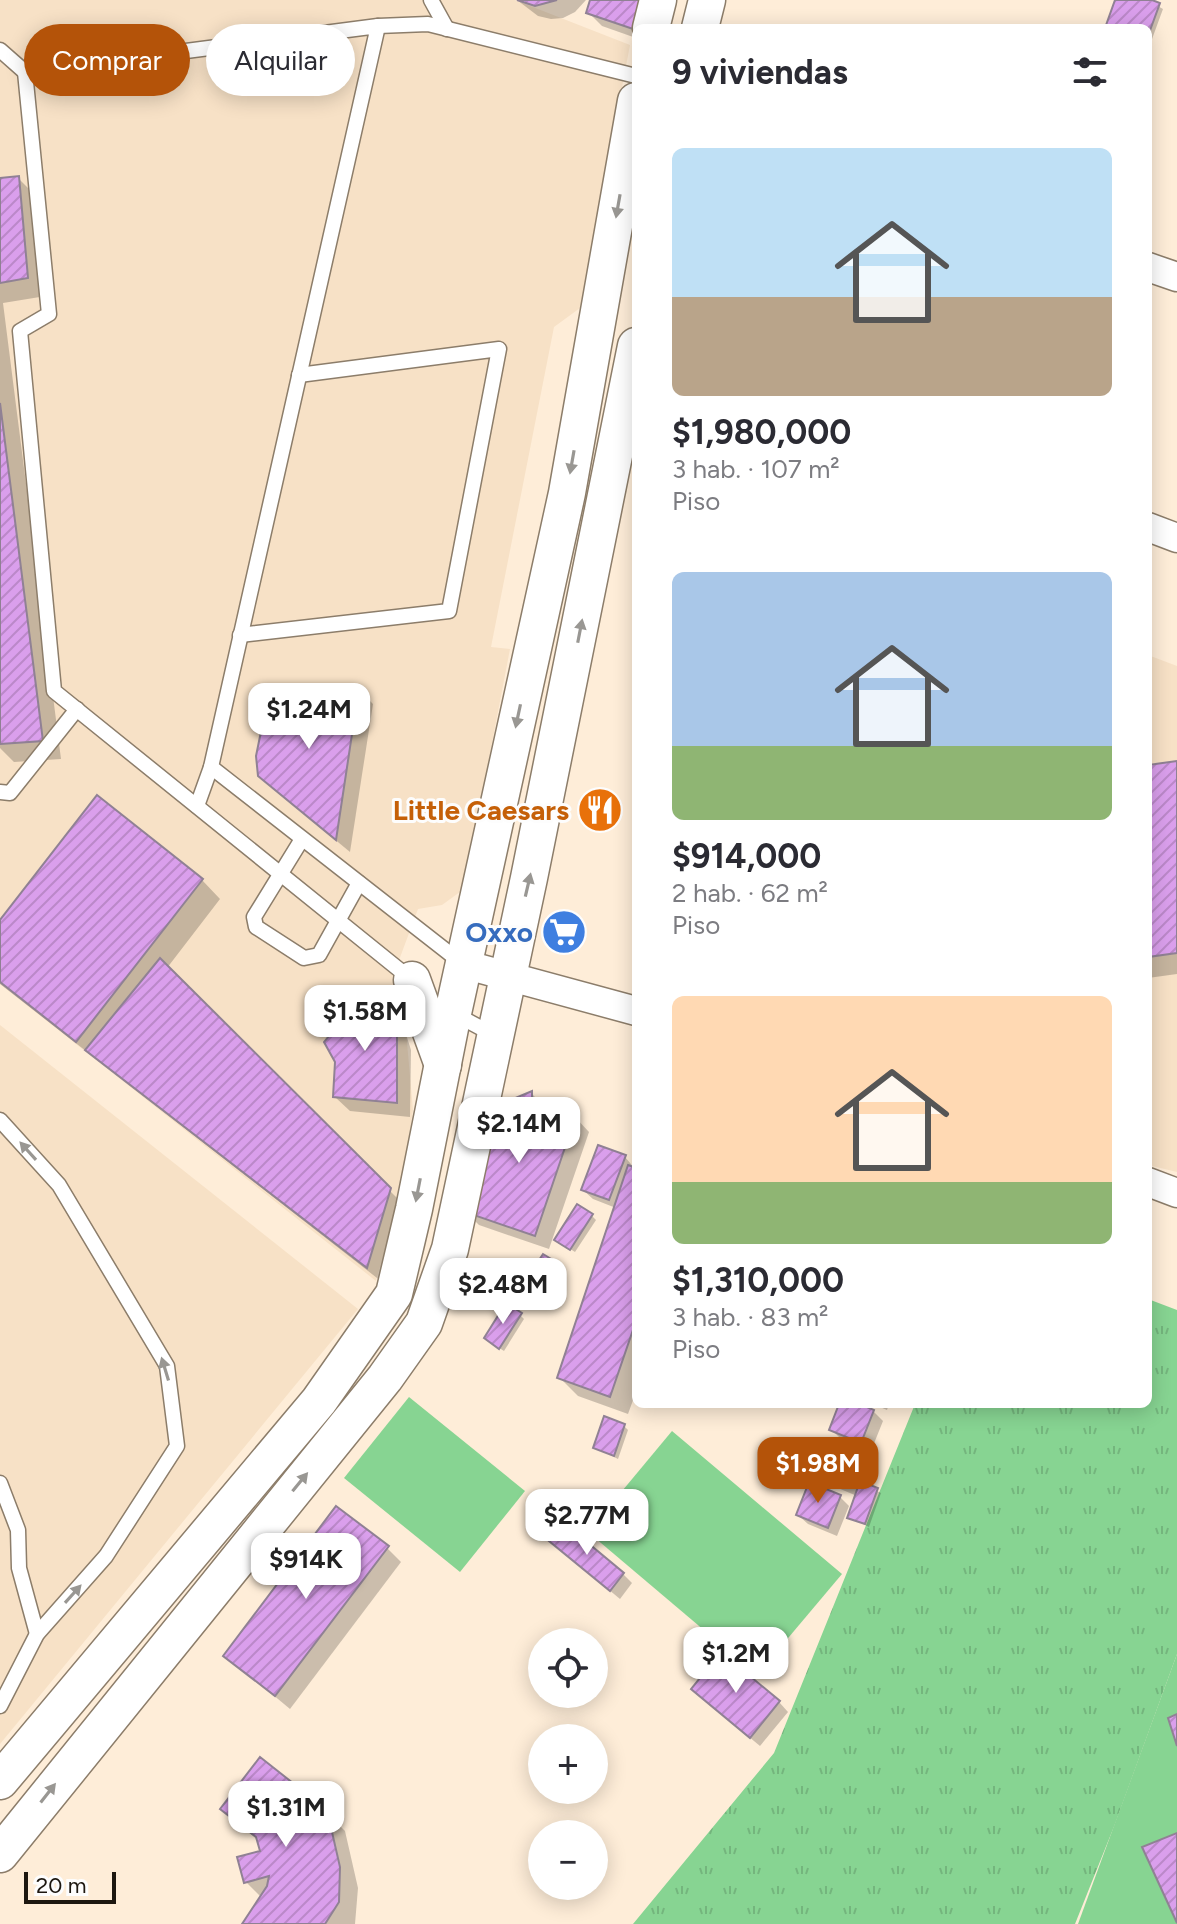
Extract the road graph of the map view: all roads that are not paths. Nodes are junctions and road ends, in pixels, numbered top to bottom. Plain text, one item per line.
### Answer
1 (431, 0) edge
2 (658, 0) edge
3 (707, 0) edge
4 (652, 24) edge
5 (701, 24) edge
6 (378, 26) junction
7 (447, 29) junction
8 (0, 50) edge
9 (190, 50) edge
10 (24, 71) edge
11 (632, 75) edge
12 (27, 96) edge
13 (632, 124) edge
14 (1152, 268) edge
15 (1177, 277) edge
16 (632, 366) edge
17 (299, 375) junction
18 (1152, 529) edge
19 (1177, 538) edge
20 (240, 635) junction
21 (77, 709) junction
22 (211, 767) junction
23 (0, 792) edge
24 (197, 806) junction
25 (302, 839) junction
26 (280, 873) junction
27 (359, 883) junction
28 (339, 920) junction
29 (463, 964) junction
30 (506, 978) junction
31 (435, 999) junction
32 (632, 1010) edge
33 (495, 1035) junction
34 (443, 1065) junction
35 (0, 1120) edge
36 (1152, 1184) edge
37 (1177, 1193) edge
38 (0, 1483) edge
39 (37, 1634) junction
40 (0, 1706) edge
41 (0, 1781) edge
42 (0, 1854) edge

1 - 7 lane
2 - 4 street
3 - 5 street
6 - 7 lane
6 - 9 lane
6 - 17 lane
7 - 11 lane
8 - 10 lane
12 - 21 lane
13 -> 29 street
14 - 15 street
30 -> 16 street
17 - 20 lane
17 - 20 lane
18 - 19 street
20 - 22 lane
21 - 23 lane
21 - 24 lane
22 - 24 lane
22 - 25 lane
24 - 26 lane
25 - 26 lane
25 - 27 lane
26 - 28 lane
26 - 28 lane
27 - 28 lane
27 - 29 lane
28 - 31 lane
29 - 30 street
29 - 31 street
30 - 32 street
30 - 33 street
31 - 33 lane
31 - 34 street
31 - 34 street
42 -> 33 street
34 -> 41 street
39 -> 35 lane
36 - 37 street
38 - 39 lane
39 - 40 lane

